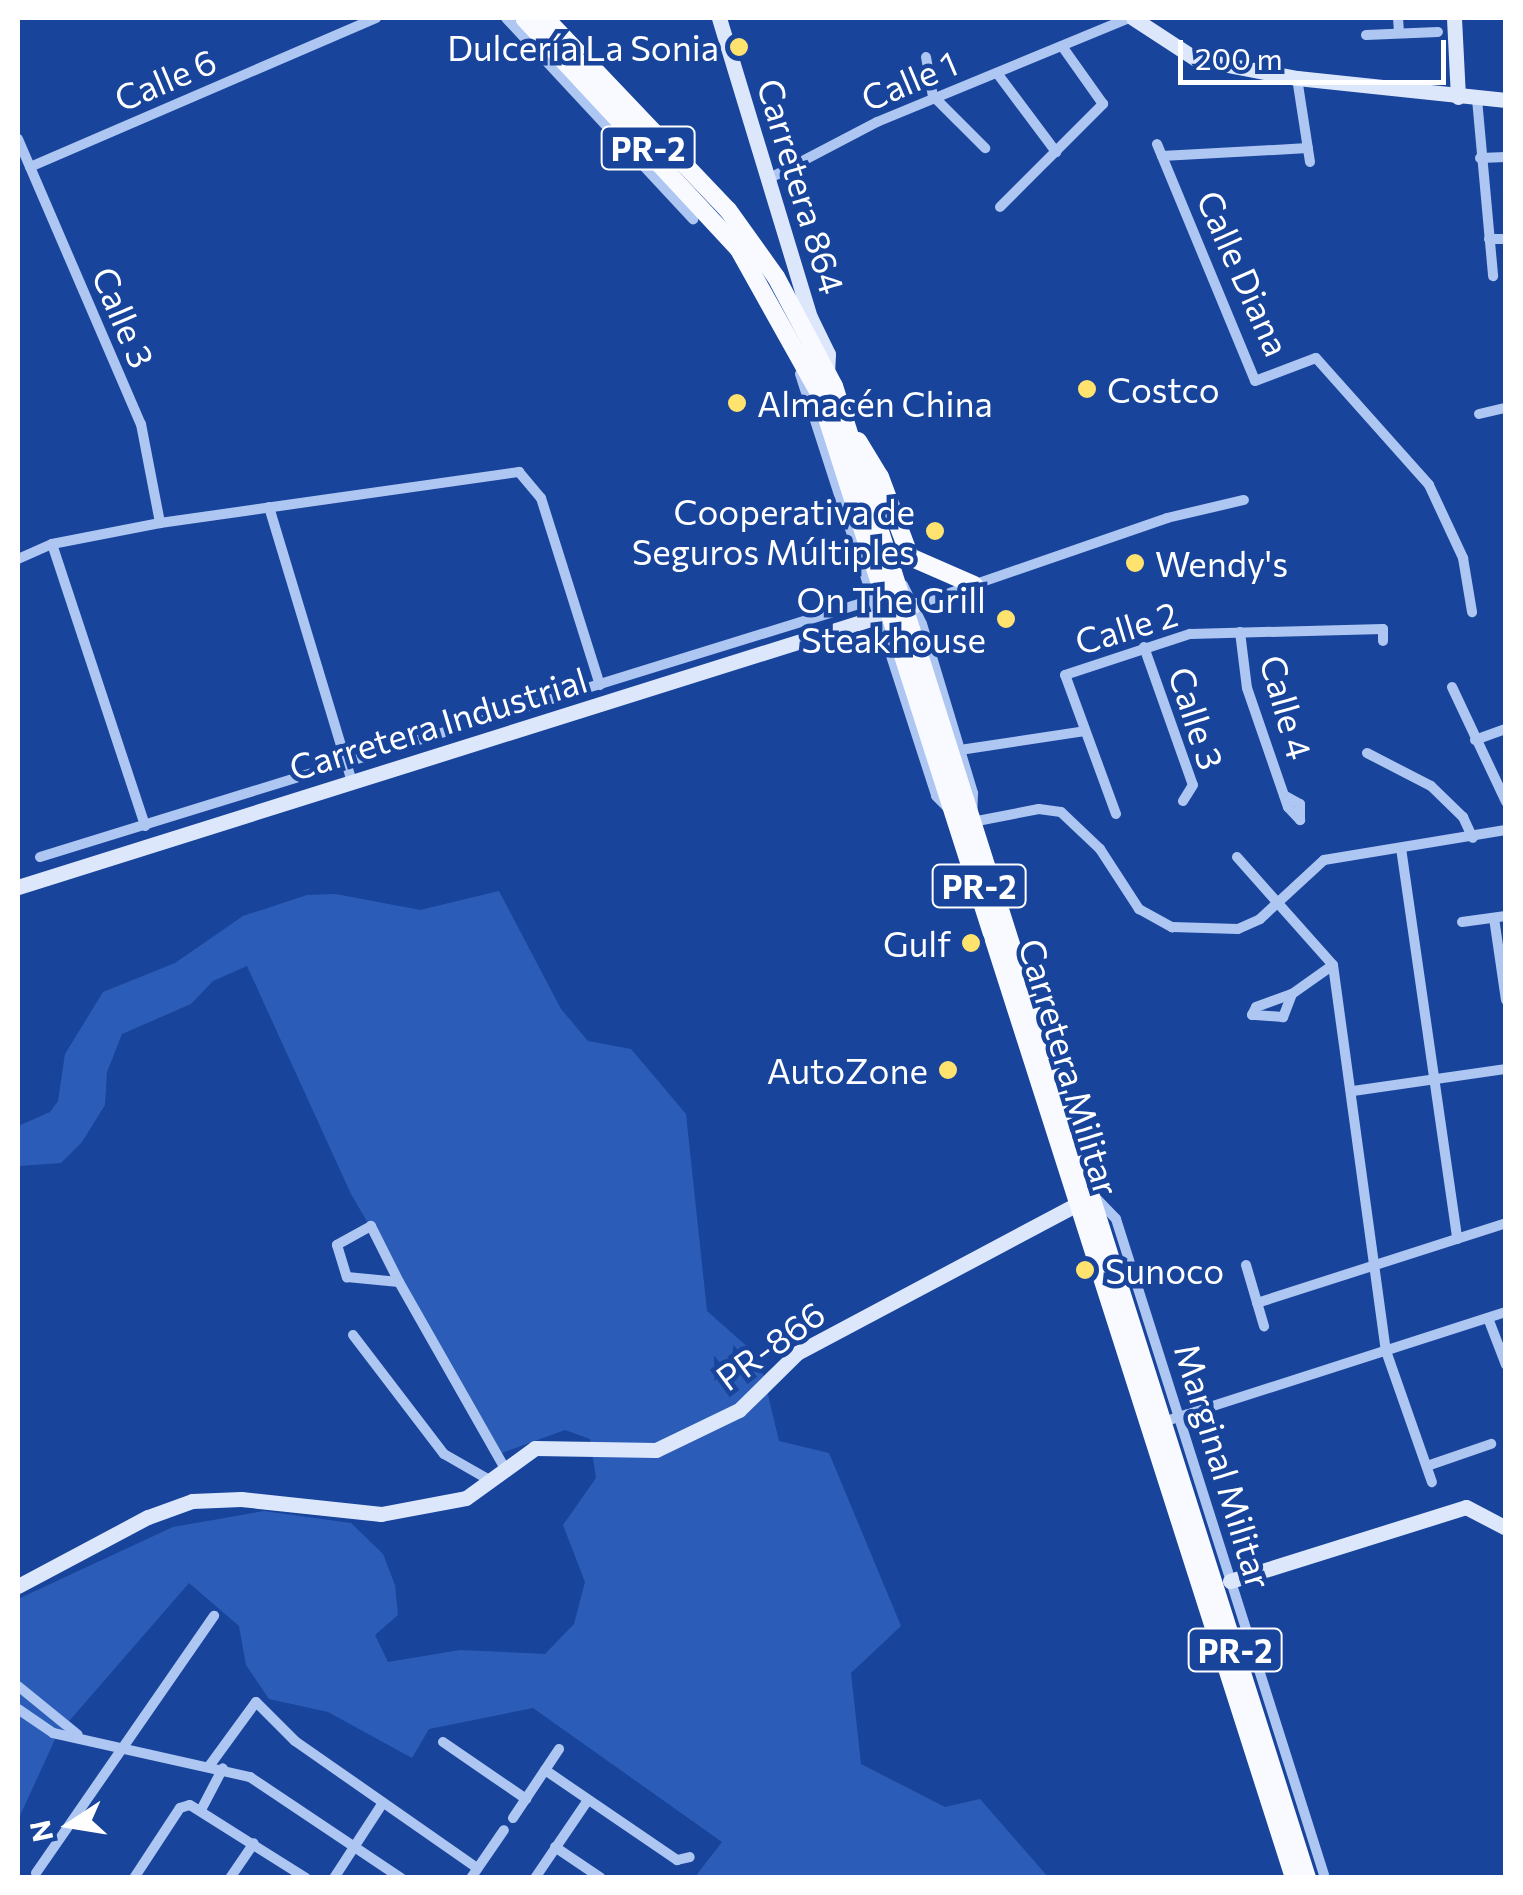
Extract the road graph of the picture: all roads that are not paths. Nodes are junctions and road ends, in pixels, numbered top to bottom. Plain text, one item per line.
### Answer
1 (376, 18) edge
2 (506, 18) edge
3 (524, 18) edge
4 (545, 18) edge
5 (719, 18) edge
6 (1131, 18) edge
7 (1398, 18) edge
8 (1454, 18) edge
9 (1438, 32) dead end
10 (1399, 33) junction
11 (1366, 35) dead end
12 (1062, 46) junction
13 (926, 58) dead end
14 (997, 73) junction
15 (1298, 78) junction
16 (1458, 97) junction
17 (936, 98) junction
18 (1477, 99) junction
19 (1506, 100) edge
20 (18, 139) edge
21 (1157, 144) dead end
22 (984, 148) dead end
23 (1308, 148) junction
24 (1056, 152) junction
25 (1162, 156) junction
26 (1506, 157) edge
27 (1480, 158) junction
28 (1310, 162) dead end
29 (30, 167) junction
30 (770, 178) junction
31 (668, 180) junction
32 (1000, 207) dead end
33 (693, 219) dead end
34 (1488, 239) junction
35 (1506, 239) edge
36 (795, 264) junction
37 (1493, 276) dead end
38 (770, 282) junction
39 (783, 320) junction
40 (827, 371) junction
41 (1506, 408) edge
42 (1479, 414) dead end
43 (848, 429) junction
44 (1244, 500) dead end
45 (269, 507) junction
46 (160, 523) junction
47 (52, 544) junction
48 (18, 559) edge
49 (974, 585) junction
50 (940, 596) junction
51 (872, 600) junction
52 (897, 611) junction
53 (1472, 612) dead end
54 (1240, 632) junction
55 (1383, 635) dead end
56 (927, 641) junction
57 (1144, 647) junction
58 (600, 685) junction
59 (1452, 688) dead end
60 (1506, 728) edge
61 (1085, 731) junction
62 (1475, 740) junction
63 (960, 750) junction
64 (1368, 753) dead end
65 (346, 762) junction
66 (352, 782) junction
67 (1284, 795) dead end
68 (1183, 801) dead end
69 (1506, 802) edge
70 (1116, 814) dead end
71 (965, 820) junction
72 (146, 826) junction
73 (1506, 830) edge
74 (1473, 838) junction
75 (1401, 848) junction
76 (40, 857) dead end
77 (1237, 857) dead end
78 (18, 887) edge
79 (1279, 902) junction
80 (1500, 917) edge
81 (1462, 922) dead end
82 (1333, 965) junction
83 (1292, 994) dead end
84 (1506, 1000) edge
85 (1506, 1070) edge
86 (1434, 1080) junction
87 (1353, 1091) junction
88 (1086, 1198) junction
89 (1506, 1224) edge
90 (1457, 1239) junction
91 (1376, 1264) junction
92 (1246, 1265) dead end
93 (400, 1282) junction
94 (1258, 1303) junction
95 (1506, 1312) edge
96 (1488, 1318) junction
97 (1264, 1326) dead end
98 (353, 1335) dead end
99 (1386, 1351) junction
100 (1506, 1364) edge
101 (1166, 1421) junction
102 (1491, 1444) dead end
103 (504, 1465) junction
104 (1427, 1466) junction
105 (486, 1478) junction
106 (1432, 1482) dead end
107 (1506, 1528) edge
108 (1220, 1546) junction
109 (18, 1586) edge
110 (1223, 1586) junction
111 (214, 1616) dead end
112 (18, 1686) edge
113 (18, 1700) edge
114 (18, 1708) edge
115 (64, 1734) junction
116 (79, 1736) junction
117 (443, 1742) dead end
118 (125, 1747) junction
119 (559, 1750) dead end
120 (216, 1766) junction
121 (545, 1770) junction
122 (526, 1799) junction
123 (588, 1800) junction
124 (382, 1804) junction
125 (201, 1810) junction
126 (513, 1818) dead end
127 (504, 1830) dead end
128 (254, 1842) junction
129 (354, 1846) junction
130 (556, 1847) junction
131 (690, 1857) dead end
132 (36, 1873) dead end
133 (474, 1873) edge
134 (134, 1878) edge
135 (230, 1878) edge
136 (306, 1878) edge
137 (334, 1878) edge
138 (401, 1878) edge
139 (535, 1878) edge
140 (601, 1878) edge
141 (1294, 1878) edge
142 (1307, 1878) edge
143 (1325, 1878) edge

1 - 29 street, Calle 6
2 - 31 street
3 - 31 main road, Carretera Militar / PR-2
4 - 38 main road, Carretera Militar / PR-2
5 - 30 street, Carretera 864
6 - 12 street, Calle 1
6 - 15 street
7 - 10 street
8 - 16 street
9 - 10 street
10 - 11 street
12 - 14 street, Calle 1
12 - 24 street
13 - 17 street
14 - 17 street, Calle 1
14 - 24 street
15 - 16 street
15 - 23 street
16 - 18 street
17 - 22 street
17 - 30 street, Calle 1
18 - 19 street
18 - 27 street
20 - 29 street, Calle 3
21 - 25 street
23 - 25 street, Calle Diana
23 - 28 street
24 - 32 street
25 - 53 street, Calle Diana
26 - 27 street
27 - 34 street
29 - 46 street, Calle 3
30 - 36 street, Carretera 864
31 - 33 street
31 - 38 main road, Carretera Militar / PR-2
34 - 35 street
34 - 37 street
36 - 38 street
36 - 40 street, Carretera 864
38 - 39 main road, Carretera Militar / PR-2
38 - 40 main road, Carretera Militar / PR-2
39 - 51 street
39 - 52 main road, Carretera Militar / PR-2
40 - 43 main road, Carretera Militar / PR-2
41 - 42 street
43 - 49 main road
43 - 52 main road, Carretera Militar / PR-2
44 - 49 street
45 - 46 street
45 - 58 street
45 - 65 street
46 - 47 street
47 - 48 street
47 - 72 street
49 - 50 street
50 - 52 street
50 - 56 street
51 - 52 street
51 - 58 street
52 - 56 street
52 - 66 street, Carretera Industrial
52 - 71 main road, Carretera Militar / PR-2
52 - 71 street
54 - 55 street, Calle 2
54 - 57 street, Calle 2
54 - 67 street, Calle 4
56 - 63 street
57 - 61 street, Calle 2
57 - 68 street, Calle 3
58 - 65 street
59 - 62 street
60 - 62 street
61 - 63 street
61 - 70 street
62 - 69 street
63 - 71 street
64 - 74 street
65 - 66 street
65 - 72 street
66 - 78 street, Carretera Industrial
71 - 79 street
71 - 88 main road, Carretera Militar / PR-2
72 - 76 street
73 - 74 street
74 - 75 street
75 - 79 street
75 - 86 street
77 - 79 street
79 - 82 street
80 - 81 street
80 - 84 street
82 - 83 street
82 - 87 street
85 - 86 street
86 - 87 street
86 - 90 street
87 - 91 street
88 - 101 main road, Carretera Militar / PR-2
88 - 101 street, Marginal Militar
88 - 103 street, PR-866 / PR-866
89 - 90 street
90 - 91 street
91 - 94 street
91 - 99 street
92 - 94 street
93 - 93 street
93 - 103 street
94 - 97 street
95 - 96 street
96 - 99 street
96 - 100 street
98 - 105 street
99 - 101 street
99 - 104 street
101 - 108 street, Marginal Militar
101 - 110 main road, Carretera Militar / PR-2
101 - 141 main road, Carretera Militar / PR-2
102 - 104 street
103 - 105 street, PR-866 / PR-866
104 - 106 street
105 - 109 street, PR-866 / PR-866
107 - 110 street
108 - 110 street
108 - 110 street, Marginal Militar
110 - 142 main road, Carretera Militar / PR-2
110 - 143 street, Marginal Militar
111 - 118 street
112 - 116 street
113 - 115 street
114 - 115 street
115 - 116 street
116 - 118 street
117 - 122 street
118 - 120 street
118 - 132 street
119 - 121 street
120 - 124 street
120 - 125 street
120 - 129 street
121 - 122 street
121 - 123 street
122 - 126 street
123 - 130 street
123 - 131 street
124 - 129 street
124 - 133 street
125 - 128 street
125 - 134 street
127 - 133 street
128 - 135 street
128 - 136 street
129 - 137 street
129 - 138 street
130 - 139 street
130 - 140 street

